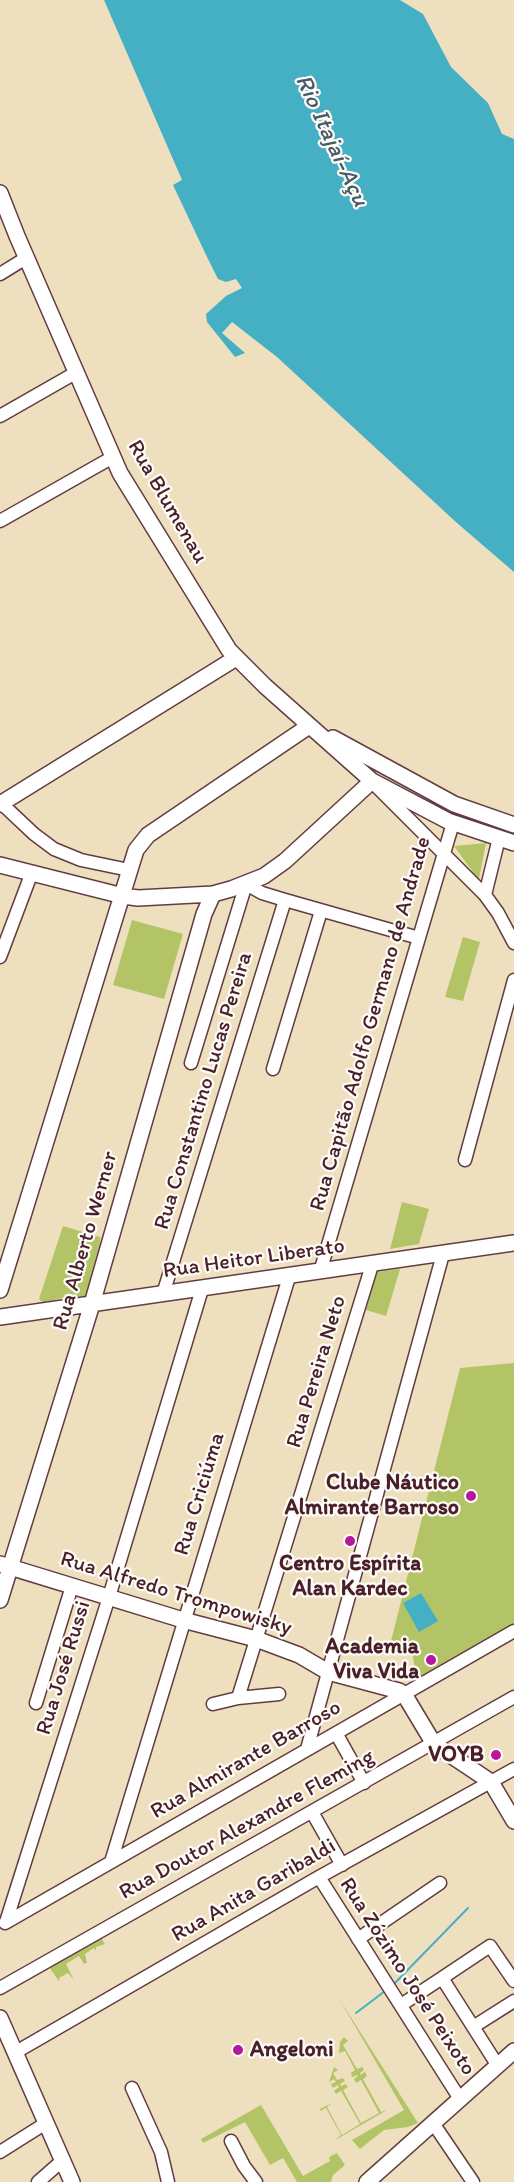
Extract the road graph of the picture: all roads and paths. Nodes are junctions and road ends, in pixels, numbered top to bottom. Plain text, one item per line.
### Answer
1 (0, 193) edge
2 (26, 258) junction
3 (0, 274) edge
4 (76, 372) junction
5 (0, 416) edge
6 (113, 457) junction
7 (0, 521) edge
8 (236, 658) junction
9 (309, 726) junction
10 (372, 781) junction
11 (0, 803) edge
12 (453, 823) junction
13 (514, 825) edge
14 (499, 838) junction
15 (514, 843) edge
16 (444, 853) junction
17 (0, 865) edge
18 (129, 870) junction
19 (32, 872) junction
20 (246, 884) junction
21 (213, 894) junction
22 (485, 895) junction
23 (123, 896) junction
24 (285, 900) junction
25 (321, 911) junction
26 (419, 938) junction
27 (514, 943) edge
28 (0, 957) edge
29 (514, 980) edge
30 (191, 1063) dead end
31 (273, 1069) dead end
32 (465, 1160) dead end
33 (514, 1243) edge
34 (443, 1254) junction
35 (372, 1264) junction
36 (320, 1272) junction
37 (289, 1277) junction
38 (202, 1289) junction
39 (0, 1290) edge
40 (163, 1294) junction
41 (92, 1304) junction
42 (0, 1317) edge
43 (5, 1566) edge
44 (72, 1586) junction
45 (109, 1597) junction
46 (0, 1600) edge
47 (183, 1620) junction
48 (514, 1631) edge
49 (256, 1639) junction
50 (328, 1672) junction
51 (279, 1694) dead end
52 (404, 1694) junction
53 (514, 1697) edge
54 (238, 1698) junction
55 (36, 1703) dead end
56 (213, 1704) dead end
57 (336, 1733) junction
58 (434, 1744) junction
59 (307, 1749) junction
60 (514, 1769) edge
61 (491, 1782) junction
62 (364, 1783) junction
63 (312, 1812) junction
64 (514, 1821) edge
65 (111, 1862) junction
66 (342, 1864) junction
67 (319, 1877) junction
68 (440, 1884) dead end
69 (3, 1924) edge
70 (358, 1940) junction
71 (442, 1978) junction
72 (514, 1981) edge
73 (0, 1988) edge
74 (514, 2001) edge
75 (400, 2005) junction
76 (0, 2018) edge
77 (473, 2027) junction
78 (514, 2051) edge
79 (16, 2052) junction
80 (498, 2066) junction
81 (132, 2088) dead end
82 (460, 2099) junction
83 (46, 2123) junction
84 (433, 2123) junction
85 (231, 2141) dead end
86 (0, 2152) edge
87 (63, 2160) junction
88 (38, 2182) edge
89 (72, 2182) edge
90 (168, 2182) edge
91 (256, 2182) edge
92 (366, 2182) edge
93 (473, 2182) edge

1 - 2 main road, Rua Blumenau
2 - 3 street
2 - 4 main road, Rua Blumenau
4 - 5 street
4 - 6 main road, Rua Blumenau
6 - 7 street
6 - 8 main road, Rua Blumenau
8 - 9 main road, Rua Blumenau
8 - 11 main road
9 - 10 main road, Rua Blumenau
9 - 13 main road
9 - 18 main road
10 - 12 main road, Rua Blumenau
10 - 16 street
10 - 20 main road
11 - 18 street
12 - 14 main road, Rua Blumenau
12 - 16 street, Rua Capitão Adolfo Germano de Andrade
14 - 15 main road, Rua Blumenau
14 - 22 street
16 - 22 street
16 - 26 street, Rua Capitão Adolfo Germano de Andrade
17 - 19 main road
18 - 23 main road
19 - 23 main road
19 - 28 street
20 - 21 main road
20 - 24 street
20 - 30 street
21 - 23 main road
21 - 41 main road, Rua Alberto Werner
22 - 27 street
23 - 39 main road
24 - 25 street
24 - 40 street, Rua Constantino Lucas Pereira
25 - 26 street
25 - 31 street
26 - 36 street, Rua Capitão Adolfo Germano de Andrade
29 - 32 street
33 - 34 main road, Rua Heitor Liberato
34 - 35 main road, Rua Heitor Liberato
34 - 50 street
35 - 36 main road, Rua Heitor Liberato
35 - 49 street, Rua Pereira Neto
36 - 37 main road, Rua Heitor Liberato
37 - 38 main road, Rua Heitor Liberato
37 - 47 street, Rua Criciúma
38 - 40 main road, Rua Heitor Liberato
38 - 45 street, Rua José Russi
40 - 41 main road, Rua Heitor Liberato
41 - 42 main road, Rua Heitor Liberato
41 - 43 main road, Rua Alberto Werner
43 - 44 main road, Rua Alfredo Trompowisky
43 - 46 main road, Rua Alberto Werner
44 - 45 main road, Rua Alfredo Trompowisky
44 - 55 street
45 - 47 main road, Rua Alfredo Trompowisky
45 - 69 street, Rua José Russi
47 - 49 main road, Rua Alfredo Trompowisky
47 - 65 street, Rua Criciúma
48 - 52 street, Rua Almirante Barroso
49 - 50 main road, Rua Alfredo Trompowisky
49 - 54 street, Rua Pereira Neto
50 - 52 main road, Rua Alfredo Trompowisky
50 - 59 street
51 - 54 street
52 - 57 street, Rua Almirante Barroso
52 - 58 main road
53 - 58 street, Rua Doutor Alexandre Fleming
54 - 56 street
57 - 59 street, Rua Almirante Barroso
57 - 62 street
58 - 61 main road
58 - 62 street, Rua Doutor Alexandre Fleming
59 - 65 street, Rua Almirante Barroso
60 - 61 street, Rua Anita Garibaldi
61 - 64 main road
61 - 66 street, Rua Anita Garibaldi
62 - 63 street, Rua Doutor Alexandre Fleming
63 - 66 street
63 - 73 street, Rua Doutor Alexandre Fleming
65 - 69 street, Rua Almirante Barroso
66 - 67 street, Rua Anita Garibaldi
67 - 70 street, Rua Zózimo José Peixoto
67 - 79 street, Rua Anita Garibaldi
68 - 70 street
70 - 75 street, Rua Zózimo José Peixoto
71 - 72 street
71 - 75 street
71 - 77 street
74 - 77 street
75 - 82 street, Rua Zózimo José Peixoto
76 - 79 main road
77 - 80 street
78 - 80 main road
79 - 83 main road
80 - 82 main road
81 - 90 street
82 - 84 main road
83 - 86 street
83 - 87 main road
84 - 92 main road
84 - 93 street
85 - 91 street
87 - 88 street
87 - 89 main road

